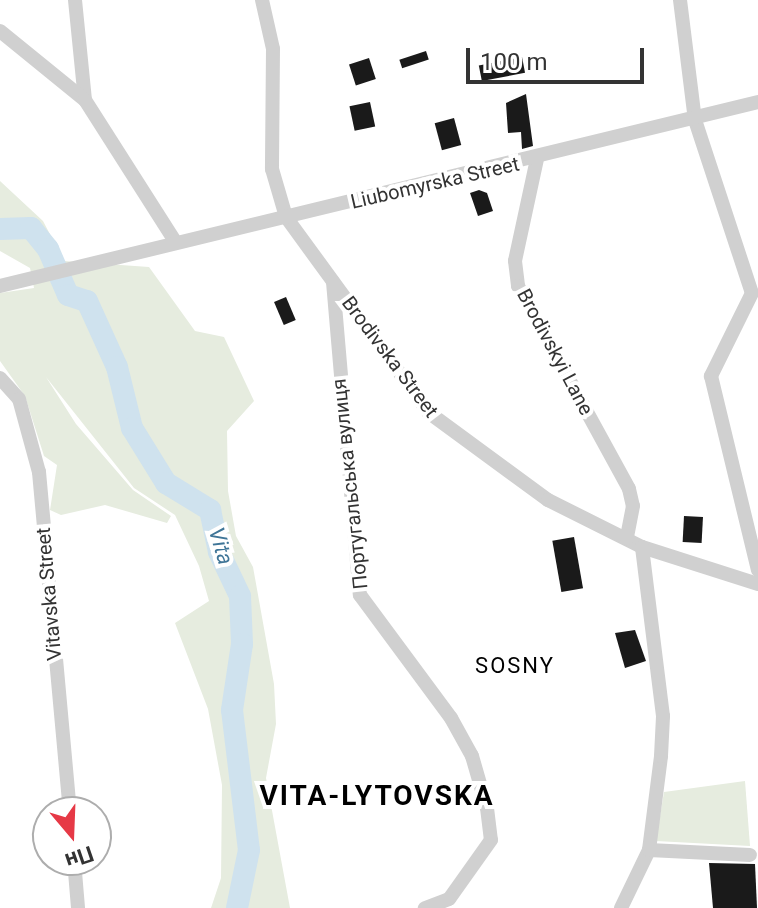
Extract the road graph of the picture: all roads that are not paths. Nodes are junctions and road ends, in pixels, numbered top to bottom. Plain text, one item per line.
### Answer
1 (75, 0) edge
2 (262, 0) edge
3 (680, 0) edge
4 (0, 31) edge
5 (85, 100) junction
6 (758, 102) edge
7 (695, 120) junction
8 (537, 159) junction
9 (286, 217) junction
10 (176, 243) junction
11 (333, 282) junction
12 (0, 286) edge
13 (2, 377) edge
14 (627, 538) junction
15 (642, 547) junction
16 (758, 570) edge
17 (758, 584) edge
18 (69, 796) edge
19 (649, 850) junction
20 (750, 855) dead end
21 (75, 876) edge
22 (78, 908) edge
23 (425, 908) edge
24 (621, 908) edge

1 - 5 street
2 - 9 street, Brodivska Street
3 - 7 street
4 - 5 street
5 - 10 street
6 - 7 street, Liubomyrska Street
7 - 8 street, Liubomyrska Street
7 - 16 street
8 - 9 street, Liubomyrska Street
8 - 14 street, Brodivskyi Lane
9 - 10 street, Liubomyrska Street
9 - 11 street, Brodivska Street
10 - 12 street, Liubomyrska Street
11 - 14 street, Brodivska Street
11 - 23 street, Португальська вулиця
13 - 18 street, Vitavska Street
14 - 15 street, Brodivska Street
15 - 17 street, Brodivska Street
15 - 19 street
19 - 20 street
19 - 24 street
21 - 22 street

